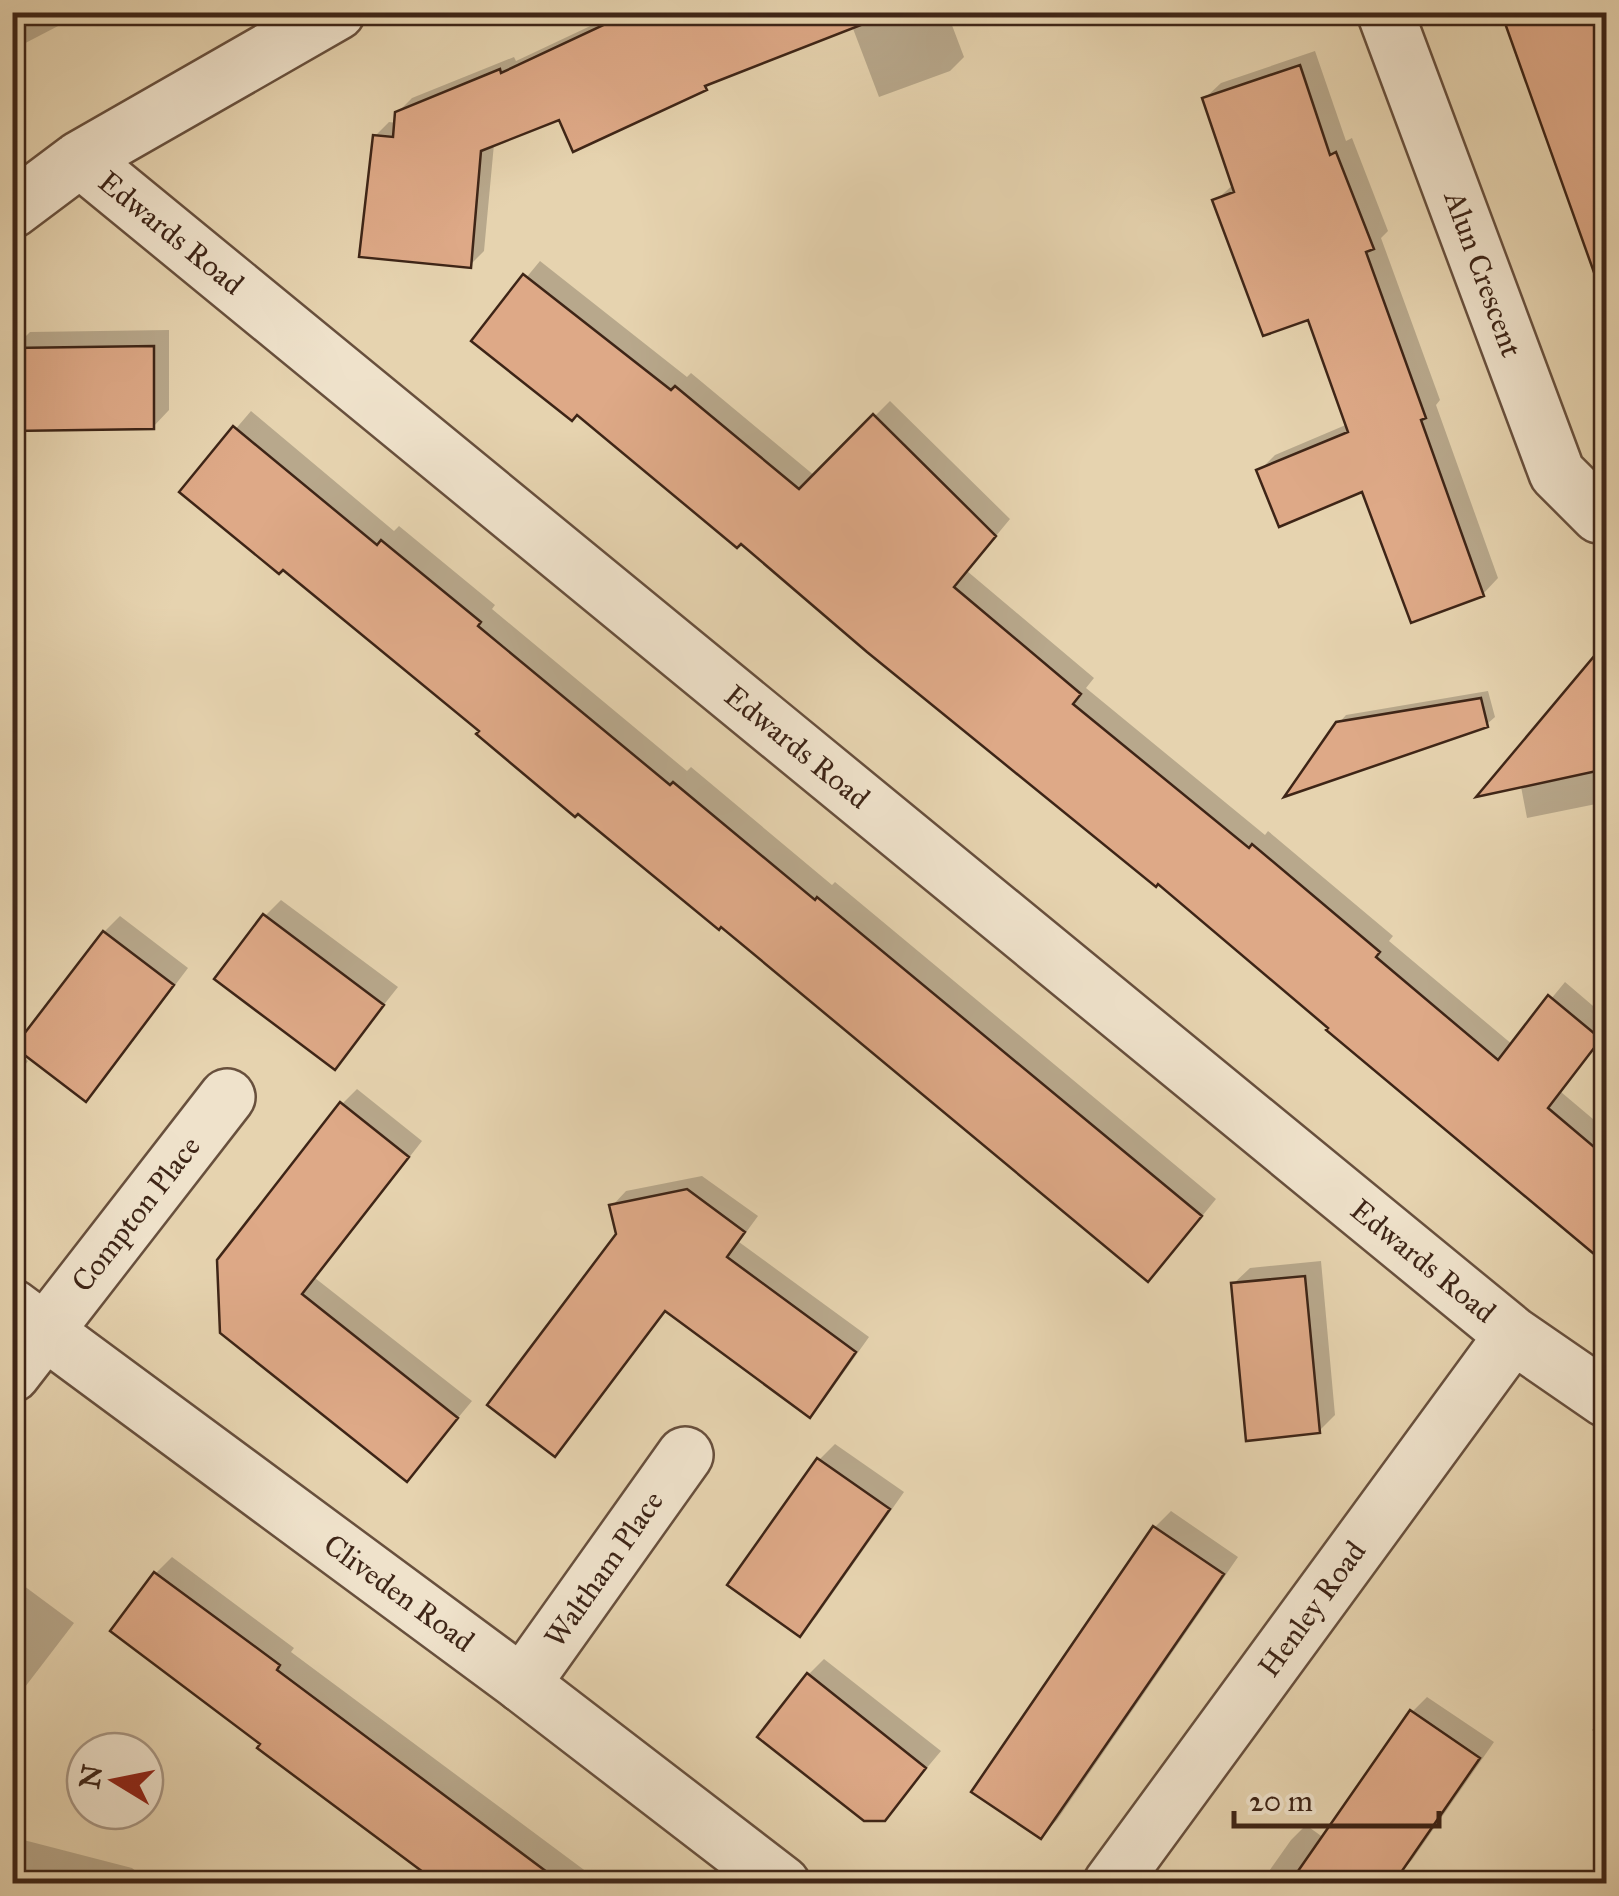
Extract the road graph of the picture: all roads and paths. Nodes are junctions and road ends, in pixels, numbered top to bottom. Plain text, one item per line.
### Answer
1 (337, 12) edge
2 (1386, 12) edge
3 (80, 159) junction
4 (12, 210) edge
5 (1606, 516) edge
6 (227, 1098) dead end
7 (29, 1319) edge
8 (1514, 1335) junction
9 (12, 1374) edge
10 (1606, 1400) edge
11 (685, 1455) dead end
12 (522, 1684) junction
13 (782, 1884) edge
14 (1111, 1884) edge

1 - 3 street
2 - 5 street, Alun Crescent
3 - 4 street
3 - 8 street, Edwards Road
6 - 7 street, Compton Place
7 - 9 street, Compton Place
7 - 12 street, Cliveden Road
8 - 10 street, Edwards Road
8 - 14 street, Henley Road
11 - 12 street, Waltham Place
12 - 13 street, Cliveden Road

